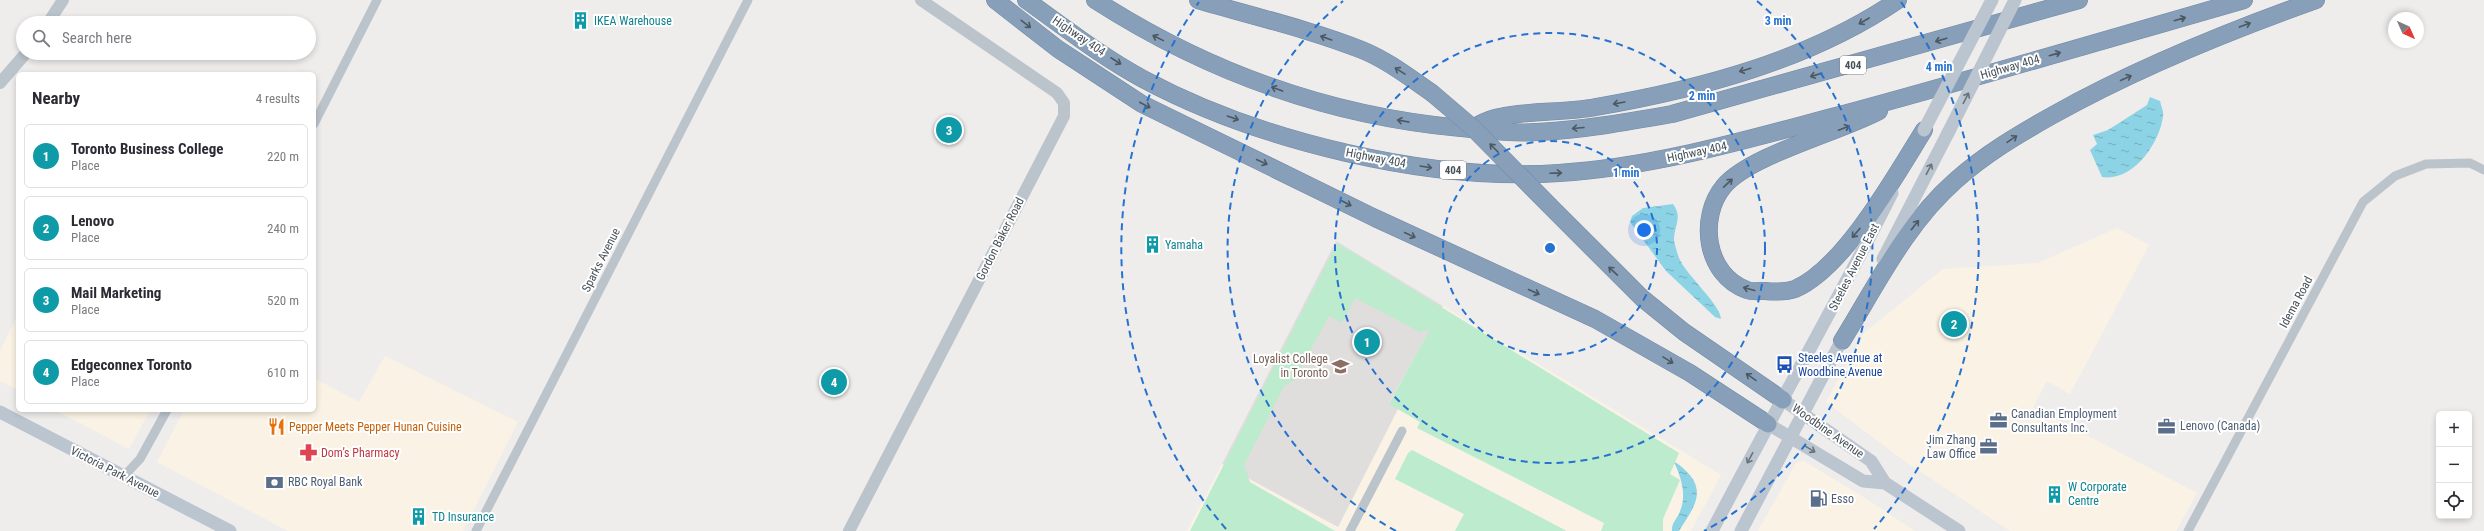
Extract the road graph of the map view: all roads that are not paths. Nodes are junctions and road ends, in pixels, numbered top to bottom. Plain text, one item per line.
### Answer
1 (63, 0) edge
2 (377, 0) edge
3 (748, 0) edge
4 (921, 0) edge
5 (995, 0) edge
6 (1026, 0) edge
7 (1095, 0) edge
8 (1198, 0) edge
9 (1898, 0) edge
10 (1992, 0) edge
11 (2015, 0) edge
12 (2060, 0) edge
13 (2078, 0) edge
14 (2244, 0) edge
15 (2316, 0) edge
16 (2032, 13) junction
17 (53, 16) edge
18 (20, 60) edge
19 (0, 83) edge
20 (1909, 96) junction
21 (316, 120) edge
22 (1470, 129) junction
23 (1924, 130) junction
24 (2484, 170) edge
25 (1842, 341) junction
26 (1782, 400) junction
27 (0, 412) edge
28 (166, 412) edge
29 (1803, 413) junction
30 (1768, 424) junction
31 (1402, 431) dead end
32 (1791, 437) junction
33 (124, 476) junction
34 (1885, 483) junction
35 (230, 531) edge
36 (476, 531) edge
37 (849, 531) edge
38 (1350, 531) edge
39 (1712, 531) edge
40 (1741, 531) edge
41 (1959, 531) edge
42 (2188, 531) edge

1 - 17 street
2 - 21 street
3 - 36 street, Sparks Avenue
4 - 37 street, Gordon Baker Road
5 -> 30 highway
6 -> 20 highway, Highway 404 / 404
22 -> 7 highway, 404
26 -> 8 highway, bridge
9 -> 22 highway
10 - 23 main road, Steeles Avenue East, bridge
25 -> 11 main road, Steeles Avenue East, bridge
12 - 16 highway
13 - 16 highway, 404
20 -> 14 highway, Highway 404 / 404
25 -> 15 highway
16 -> 22 highway, 404
18 - 19 street
23 -> 20 highway
23 - 26 main road, Steeles Avenue East
24 - 42 street, Idema Road
25 - 29 main road, Steeles Avenue East
26 - 29 main road, Woodbine Avenue
26 - 30 main road, Steeles Avenue East
27 - 33 main road, Victoria Park Avenue
28 - 33 street
29 - 32 main road, Steeles Avenue East
29 - 34 main road, Woodbine Avenue
30 - 32 main road, Woodbine Avenue
30 -> 39 main road, Steeles Avenue East
31 - 38 street
32 -> 34 main road, Woodbine Avenue
32 - 40 main road, Steeles Avenue East
33 - 35 main road, Victoria Park Avenue
34 - 41 main road, Woodbine Avenue

